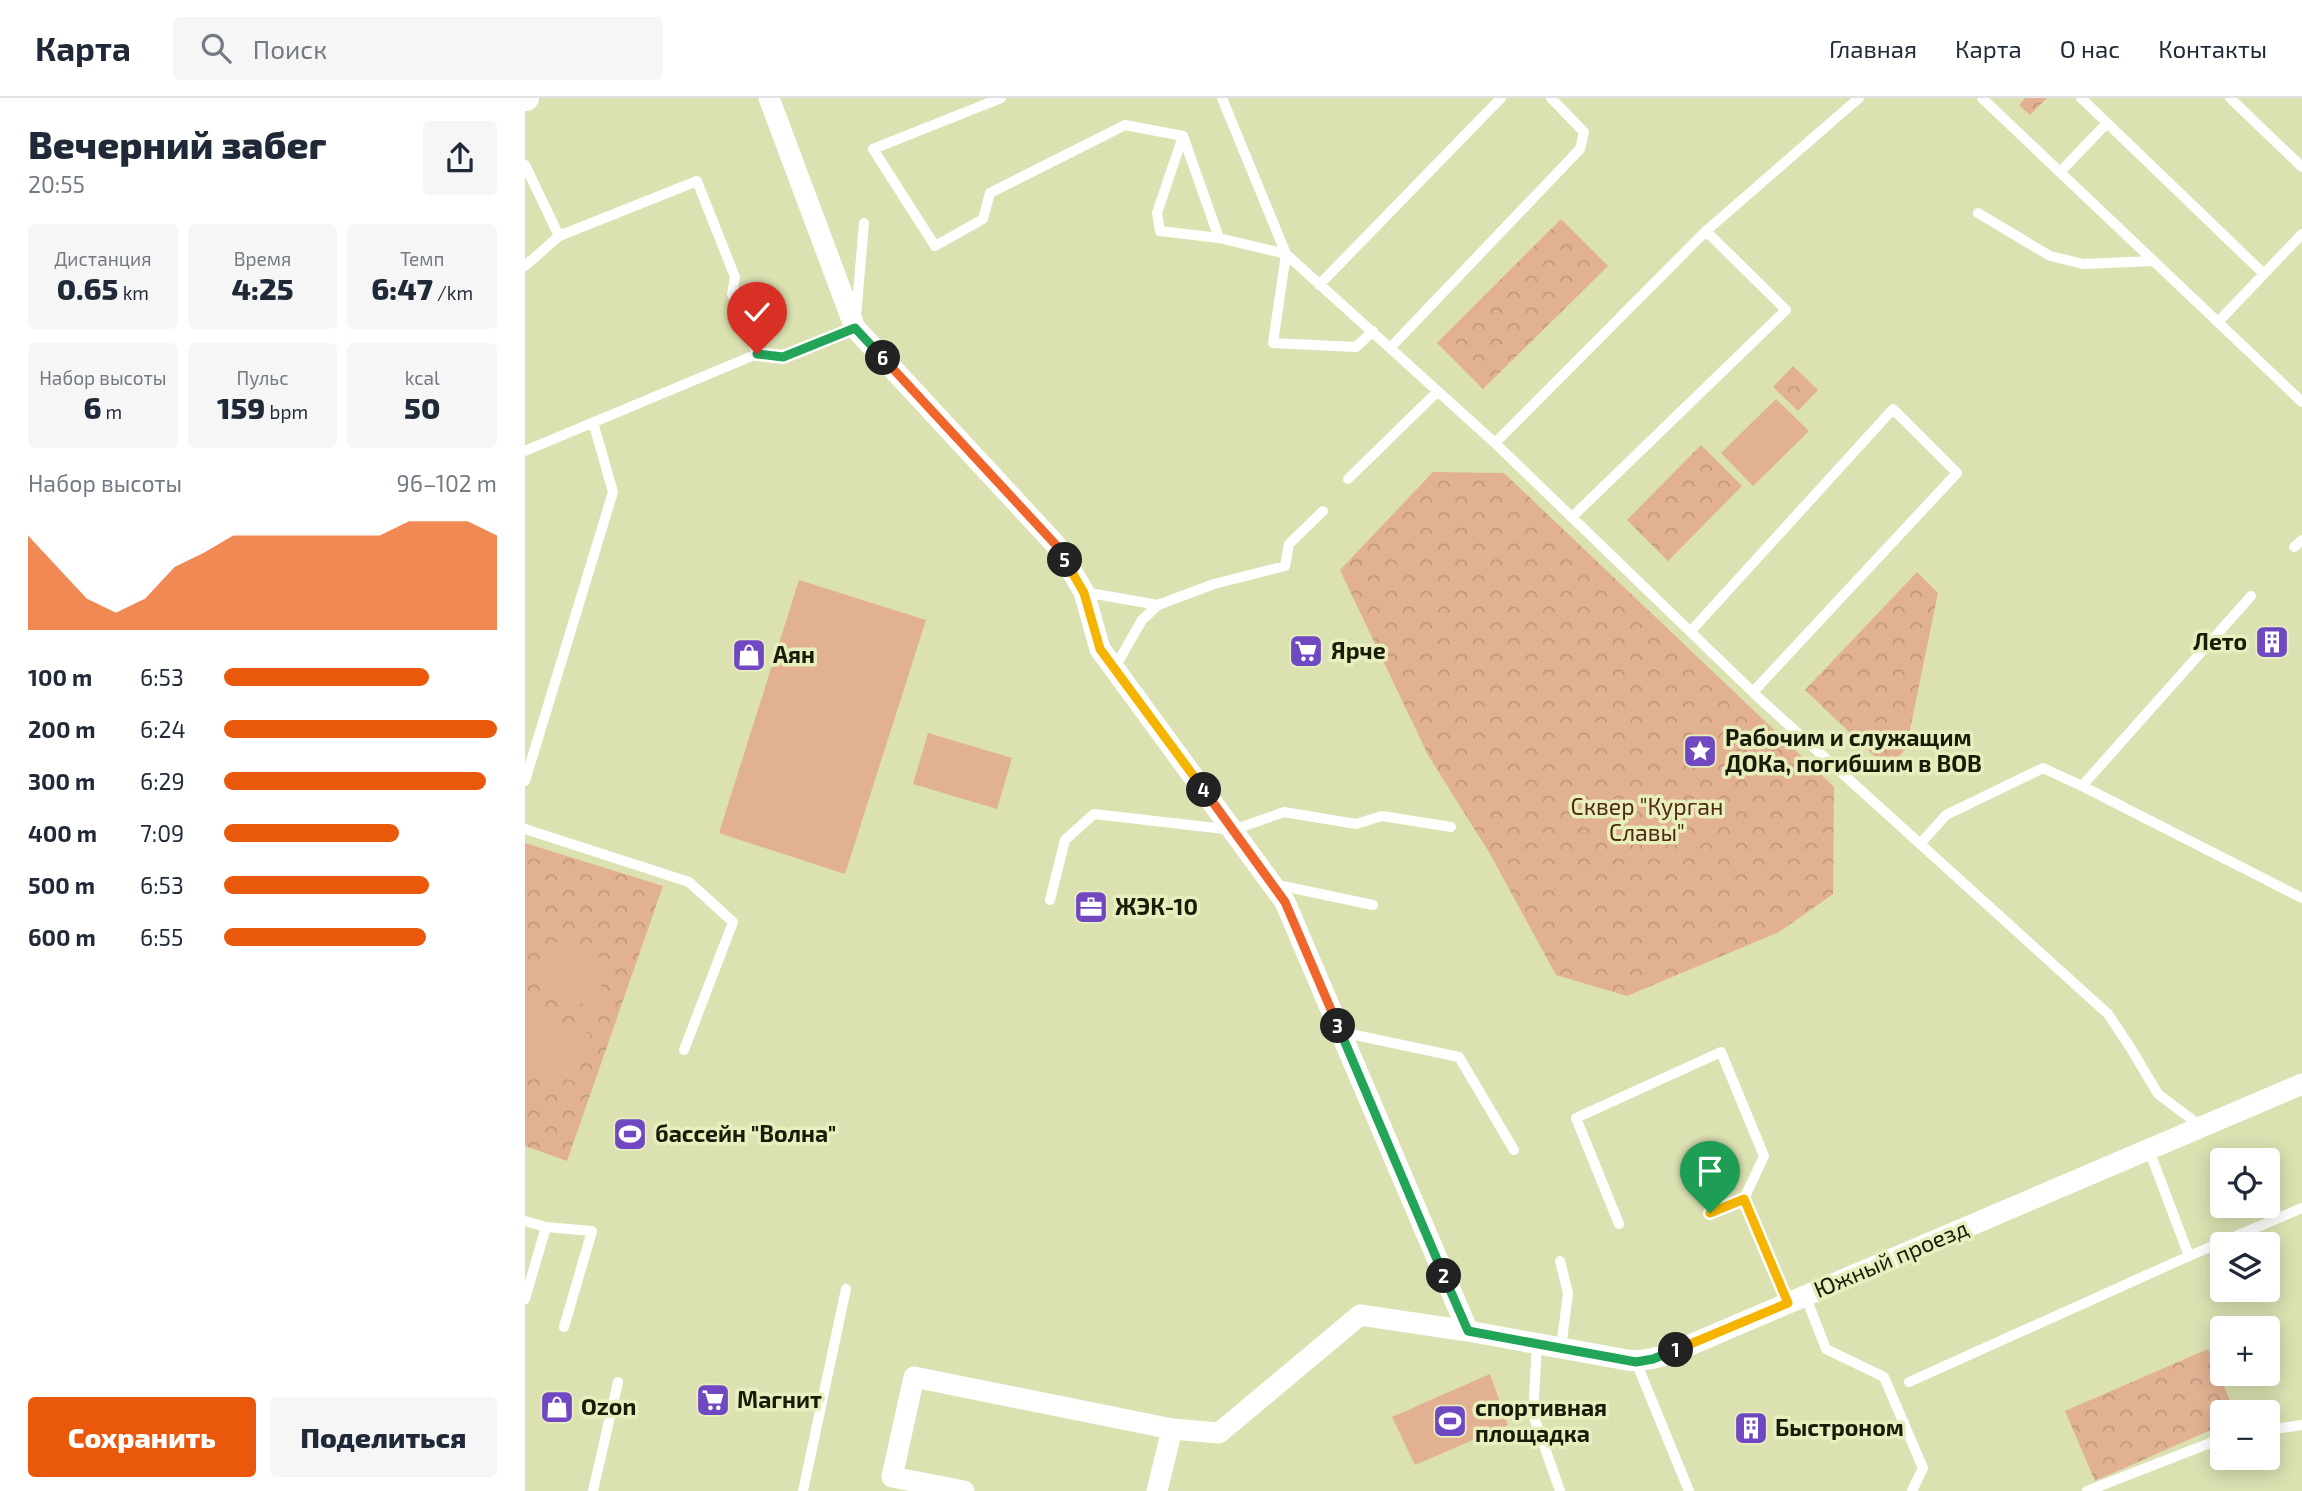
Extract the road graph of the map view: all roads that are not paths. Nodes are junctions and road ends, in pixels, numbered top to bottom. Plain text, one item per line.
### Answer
1 (769, 98) edge
2 (1001, 98) edge
3 (1222, 98) edge
4 (1501, 98) edge
5 (1551, 98) edge
6 (1859, 98) edge
7 (1982, 98) edge
8 (2081, 98) edge
9 (2230, 98) edge
10 (2108, 123) junction
11 (1183, 136) junction
12 (525, 165) edge
13 (2302, 167) edge
14 (2060, 172) junction
15 (1979, 213) dead end
16 (864, 223) dead end
17 (1706, 231) junction
18 (2302, 234) edge
19 (559, 236) junction
20 (1219, 238) junction
21 (1286, 254) junction
22 (2153, 261) junction
23 (525, 266) edge
24 (2264, 274) junction
25 (1318, 285) junction
26 (2218, 322) junction
27 (855, 328) junction
28 (1373, 331) junction
29 (1390, 348) junction
30 (757, 354) junction
31 (1437, 392) junction
32 (2302, 402) edge
33 (593, 422) junction
34 (1495, 443) junction
35 (525, 451) edge
36 (1347, 479) dead end
37 (1323, 511) dead end
38 (1571, 517) junction
39 (1084, 593) junction
40 (2251, 596) dead end
41 (1159, 605) junction
42 (1691, 631) junction
43 (1114, 668) junction
44 (1753, 692) junction
45 (525, 781) edge
46 (2082, 786) junction
47 (1451, 827) dead end
48 (525, 830) edge
49 (1233, 830) junction
50 (1920, 844) junction
51 (1273, 884) junction
52 (2302, 898) edge
53 (1050, 900) dead end
54 (1373, 905) dead end
55 (1341, 1032) junction
56 (684, 1050) dead end
57 (2302, 1084) edge
58 (2202, 1127) junction
59 (1514, 1150) dead end
60 (2149, 1150) junction
61 (1744, 1199) junction
62 (2302, 1208) edge
63 (1710, 1213) dead end
64 (525, 1221) edge
65 (1619, 1224) dead end
66 (546, 1227) junction
67 (2189, 1256) junction
68 (1560, 1261) dead end
69 (846, 1289) dead end
70 (525, 1299) edge
71 (1796, 1299) junction
72 (564, 1327) dead end
73 (1468, 1331) junction
74 (1537, 1344) junction
75 (1561, 1348) junction
76 (1636, 1362) junction
77 (618, 1382) dead end
78 (1909, 1382) dead end
79 (2302, 1425) edge
80 (2280, 1428) edge
81 (1172, 1429) junction
82 (2210, 1443) edge
83 (593, 1491) edge
84 (803, 1491) edge
85 (964, 1491) edge
86 (1157, 1491) edge
87 (1560, 1491) edge
88 (1689, 1491) edge
89 (1912, 1491) edge
90 (2087, 1491) edge

1 - 27 street
2 - 11 lane
3 - 21 lane
4 - 25 lane
5 - 29 lane
6 - 17 lane
7 - 14 lane
8 - 10 lane
9 - 13 lane
10 - 14 lane
10 - 24 lane
11 - 20 lane
11 - 20 lane
12 - 19 lane
14 - 22 lane
15 - 22 lane
16 - 27 lane
17 - 34 lane
17 - 38 lane
18 - 24 lane
19 - 23 lane
19 - 30 lane
20 - 21 lane
21 - 25 lane
21 - 28 lane
22 - 26 lane
24 - 26 lane
25 - 28 lane
26 - 32 lane
27 - 30 lane
27 - 39 street
28 - 29 lane
29 - 31 lane
30 - 33 lane
31 - 34 lane
31 - 36 lane
33 - 35 lane
33 - 45 lane
34 - 38 lane
37 - 41 lane
38 - 42 lane
39 - 41 lane
39 - 43 street
40 - 46 lane
41 - 43 lane
42 - 44 lane
42 - 44 lane
43 - 49 street
44 - 50 lane
46 - 50 lane
46 - 52 lane
47 - 49 lane
48 - 56 lane
49 - 51 street
49 - 53 lane
50 - 58 lane
51 - 54 lane
51 - 55 street
55 - 59 lane
55 - 73 street
57 - 58 street, Южный проезд
58 - 60 street, Южный проезд
60 - 67 lane
60 - 71 street, Южный проезд
61 - 63 lane
61 - 65 lane
61 - 71 lane
62 - 67 lane
64 - 66 lane
66 - 70 lane
66 - 72 lane
67 - 78 lane
68 - 75 lane
69 - 84 lane
71 - 76 street, Южный проезд
71 - 89 lane
73 - 74 street, Южный проезд
73 - 81 street, Южный проезд
74 - 75 street, Южный проезд
74 - 87 lane
75 - 76 street, Южный проезд
76 - 88 lane
77 - 83 lane
79 - 80 lane
81 - 85 street, Южный проезд
81 - 86 street
82 - 90 lane

